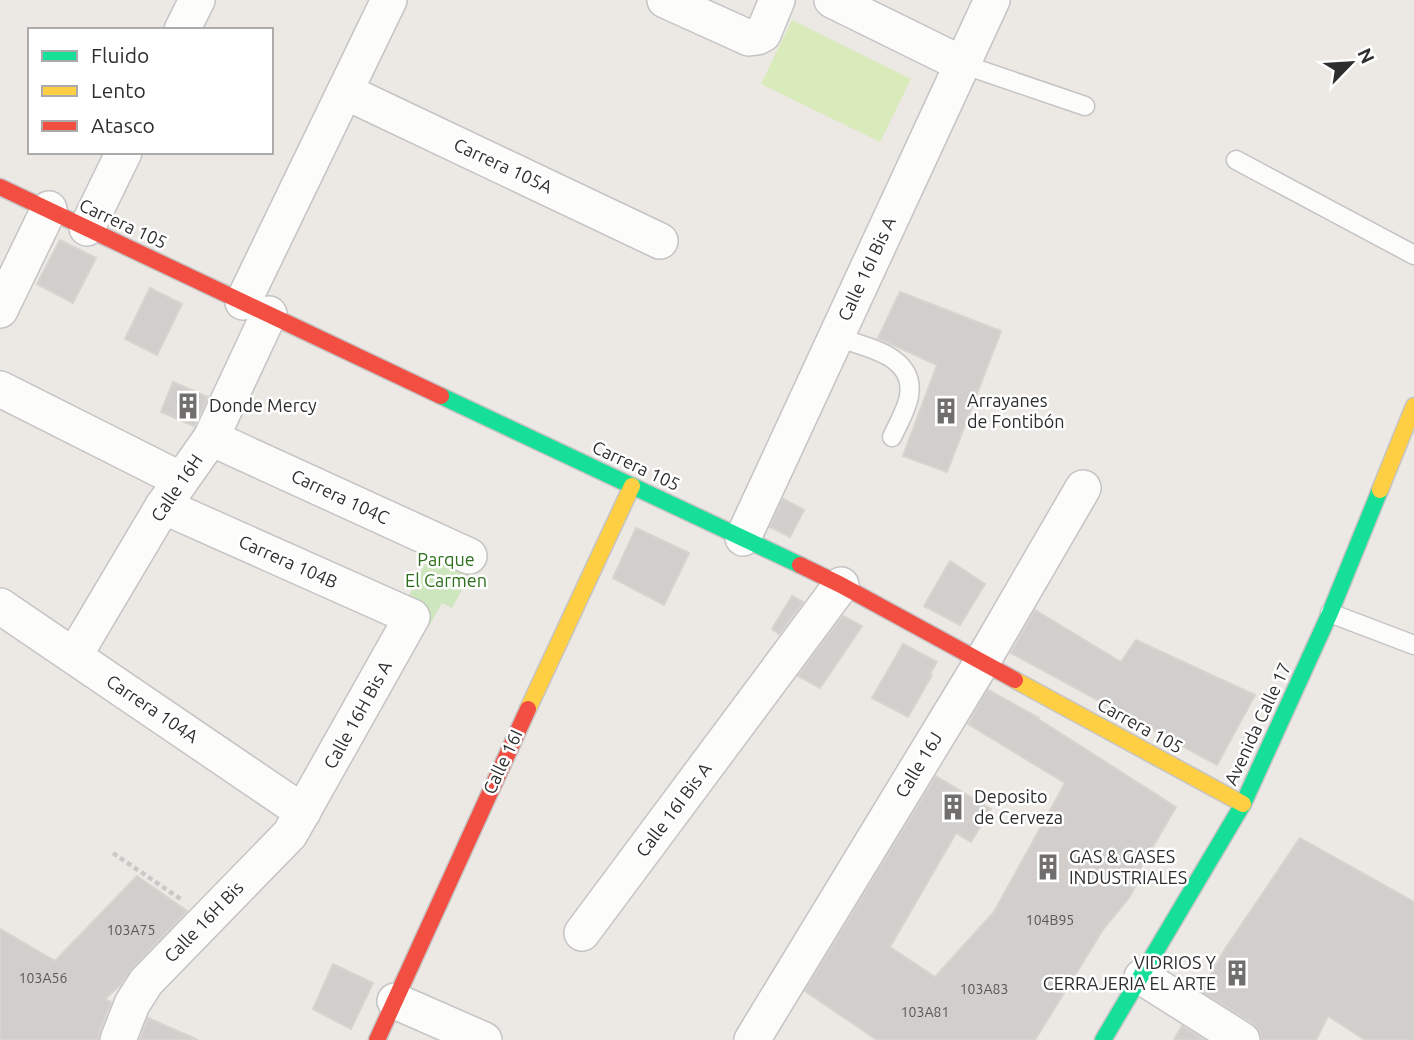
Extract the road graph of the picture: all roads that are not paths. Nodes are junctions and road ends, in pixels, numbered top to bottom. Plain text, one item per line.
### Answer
1 (197, 0) edge
2 (389, 0) edge
3 (665, 0) edge
4 (777, 0) edge
5 (832, 0) edge
6 (992, 0) edge
7 (183, 28) edge
8 (962, 64) junction
9 (346, 92) junction
10 (1085, 106) dead end
11 (123, 154) edge
12 (1236, 160) dead end
13 (0, 187) edge
14 (48, 209) junction
15 (87, 228) junction
16 (660, 241) dead end
17 (1414, 255) edge
18 (256, 308) junction
19 (0, 310) edge
20 (835, 337) junction
21 (0, 389) edge
22 (1414, 406) edge
23 (892, 437) dead end
24 (211, 438) junction
25 (632, 485) junction
26 (1083, 488) dead end
27 (172, 493) junction
28 (743, 538) junction
29 (468, 556) dead end
30 (841, 585) junction
31 (0, 606) edge
32 (1330, 613) junction
33 (412, 617) joint
34 (1414, 645) edge
35 (74, 656) junction
36 (982, 662) junction
37 (1243, 804) junction
38 (303, 812) junction
39 (582, 933) dead end
40 (1142, 978) junction
41 (395, 1001) junction
42 (118, 1040) edge
43 (377, 1040) edge
44 (484, 1040) edge
45 (752, 1040) edge
46 (1103, 1040) edge
47 (1242, 1040) edge

1 - 7 street
2 - 9 street, Calle 16H
3 - 4 street
5 - 8 street
6 - 8 street, Calle 16I Bis A
8 - 10 lane
8 - 20 street, Calle 16I Bis A
9 - 16 street, Carrera 105A
9 - 18 street, Calle 16H
11 - 15 street
12 - 17 lane
13 - 14 street, Carrera 105
14 - 15 street, Carrera 105
14 - 19 street
15 - 18 street, Carrera 105
18 - 24 street, Calle 16H
18 - 25 street, Carrera 105
20 - 23 lane
20 - 28 street, Calle 16I Bis A
21 - 27 street, Carrera 104B
22 - 32 street, Avenida Calle 17
24 - 27 street, Calle 16H
24 - 29 street, Carrera 104C
25 - 28 street, Carrera 105
25 - 41 street, Calle 16I
26 - 36 street, Calle 16J
27 - 33 street, Carrera 104B
27 - 35 street, Calle 16H
28 - 30 street, Carrera 105
30 - 36 street, Carrera 105
30 - 39 street, Calle 16I Bis A
31 - 35 street, Carrera 104A
32 - 34 lane
32 - 37 street, Avenida Calle 17
33 - 38 street, Calle 16H Bis A
35 - 38 street, Carrera 104A
36 - 37 street, Carrera 105
36 - 45 street, Calle 16J
37 - 40 street, Avenida Calle 17
38 - 42 street, Calle 16H Bis
40 - 46 street, Avenida Calle 17
40 - 47 street
41 - 43 street, Calle 16I
41 - 44 street

